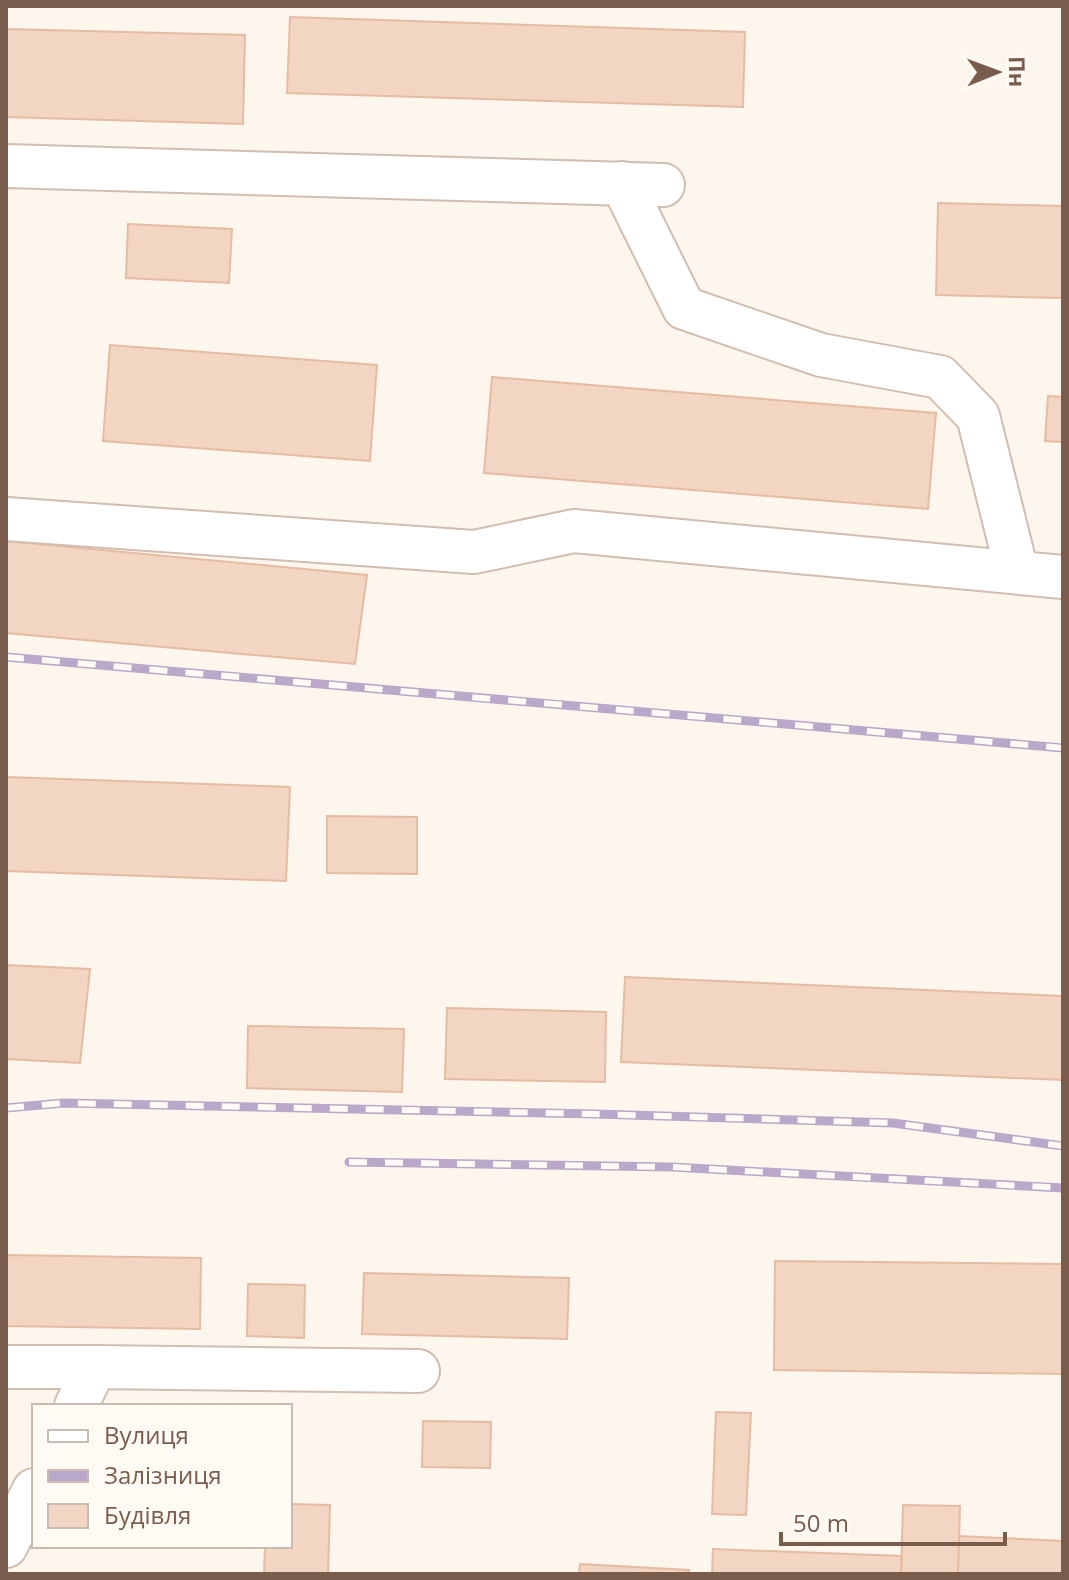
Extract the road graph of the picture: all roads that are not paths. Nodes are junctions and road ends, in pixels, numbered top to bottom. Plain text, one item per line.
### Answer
1 (6, 166) edge
2 (622, 183) junction
3 (663, 185) dead end
4 (6, 519) edge
5 (1017, 572) junction
6 (1063, 577) edge
7 (6, 1367) edge
8 (95, 1367) junction
9 (418, 1371) dead end
10 (77, 1404) edge
11 (32, 1494) edge
12 (6, 1546) edge

1 - 2 lane
2 - 3 lane
2 - 5 lane
4 - 5 lane
5 - 6 lane
7 - 8 lane
8 - 9 lane
8 - 10 lane
11 - 12 lane

